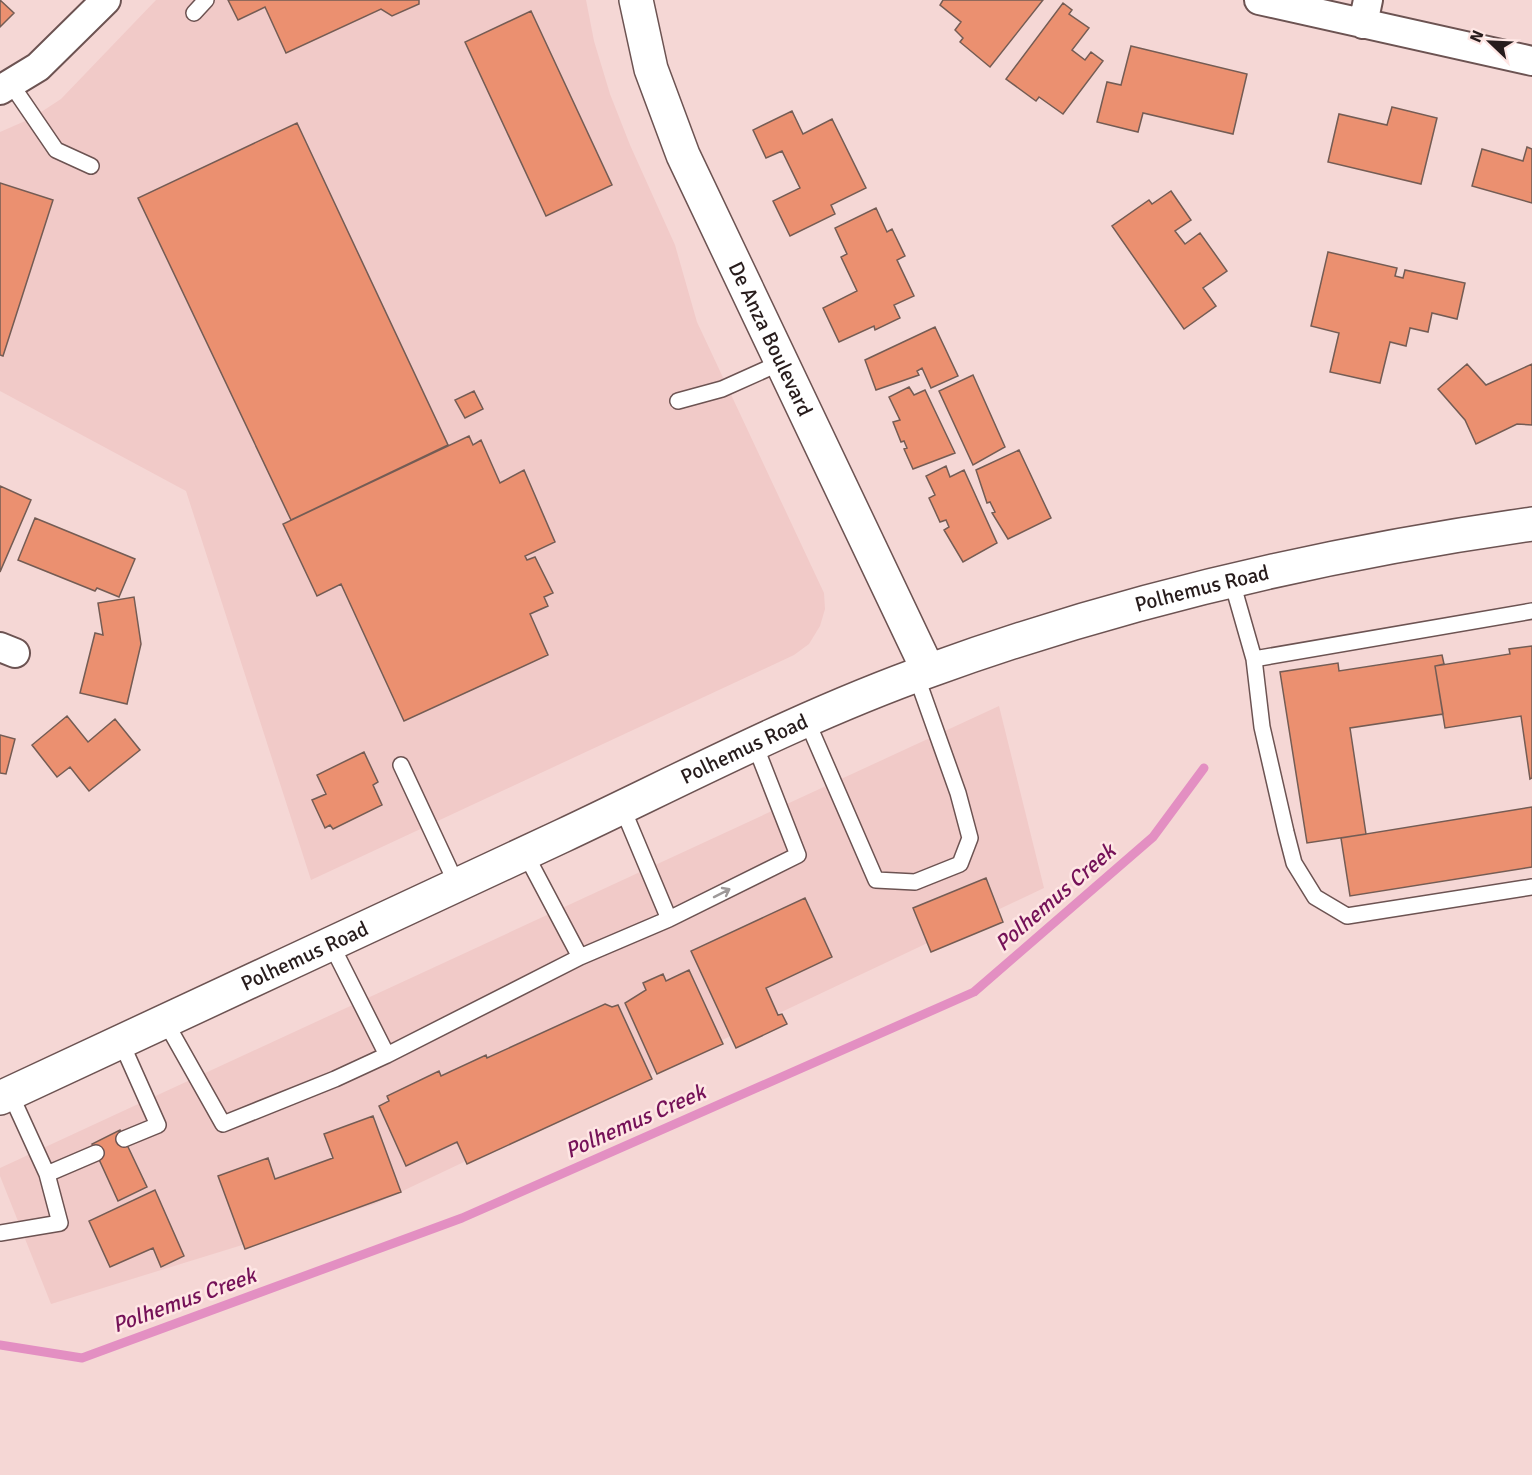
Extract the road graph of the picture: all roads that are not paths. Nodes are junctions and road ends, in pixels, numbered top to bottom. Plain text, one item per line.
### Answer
1 (106, 0) edge
2 (206, 0) edge
3 (636, 0) edge
4 (1259, 0) edge
5 (1366, 12) edge
6 (194, 13) dead end
7 (1532, 61) edge
8 (5, 87) edge
9 (91, 166) dead end
10 (780, 363) junction
11 (678, 401) dead end
12 (1532, 524) edge
13 (1232, 582) junction
14 (1532, 610) edge
15 (1254, 659) junction
16 (922, 673) junction
17 (807, 722) junction
18 (754, 745) junction
19 (401, 765) dead end
20 (622, 807) junction
21 (525, 853) junction
22 (457, 885) junction
23 (1532, 887) edge
24 (669, 919) junction
25 (331, 944) junction
26 (580, 957) junction
27 (165, 1021) junction
28 (121, 1042) junction
29 (387, 1055) junction
30 (5, 1096) edge
31 (124, 1139) dead end
32 (96, 1153) dead end
33 (47, 1174) junction
34 (0, 1233) edge

1 - 8 street
2 - 6 lane
3 - 10 main road, De Anza Boulevard
4 - 5 street
5 - 7 street
8 - 9 lane
10 - 11 lane
10 - 16 main road, De Anza Boulevard
12 - 13 main road, Polhemus Road
13 - 15 lane
13 - 16 main road, Polhemus Road
14 - 15 lane
15 - 23 lane
16 - 17 main road, Polhemus Road
16 - 17 lane
17 - 18 main road, Polhemus Road
18 - 20 main road, Polhemus Road
24 -> 18 lane
19 - 22 lane
20 - 21 main road, Polhemus Road
20 - 24 lane
21 - 22 main road, Polhemus Road
21 - 26 lane
22 - 25 main road, Polhemus Road
24 - 26 lane
25 - 27 main road, Polhemus Road
25 - 29 lane
26 - 29 lane
27 - 28 main road, Polhemus Road
27 - 29 lane
28 - 30 main road, Polhemus Road
28 - 31 lane
30 - 33 lane
32 - 33 lane
33 - 34 lane

